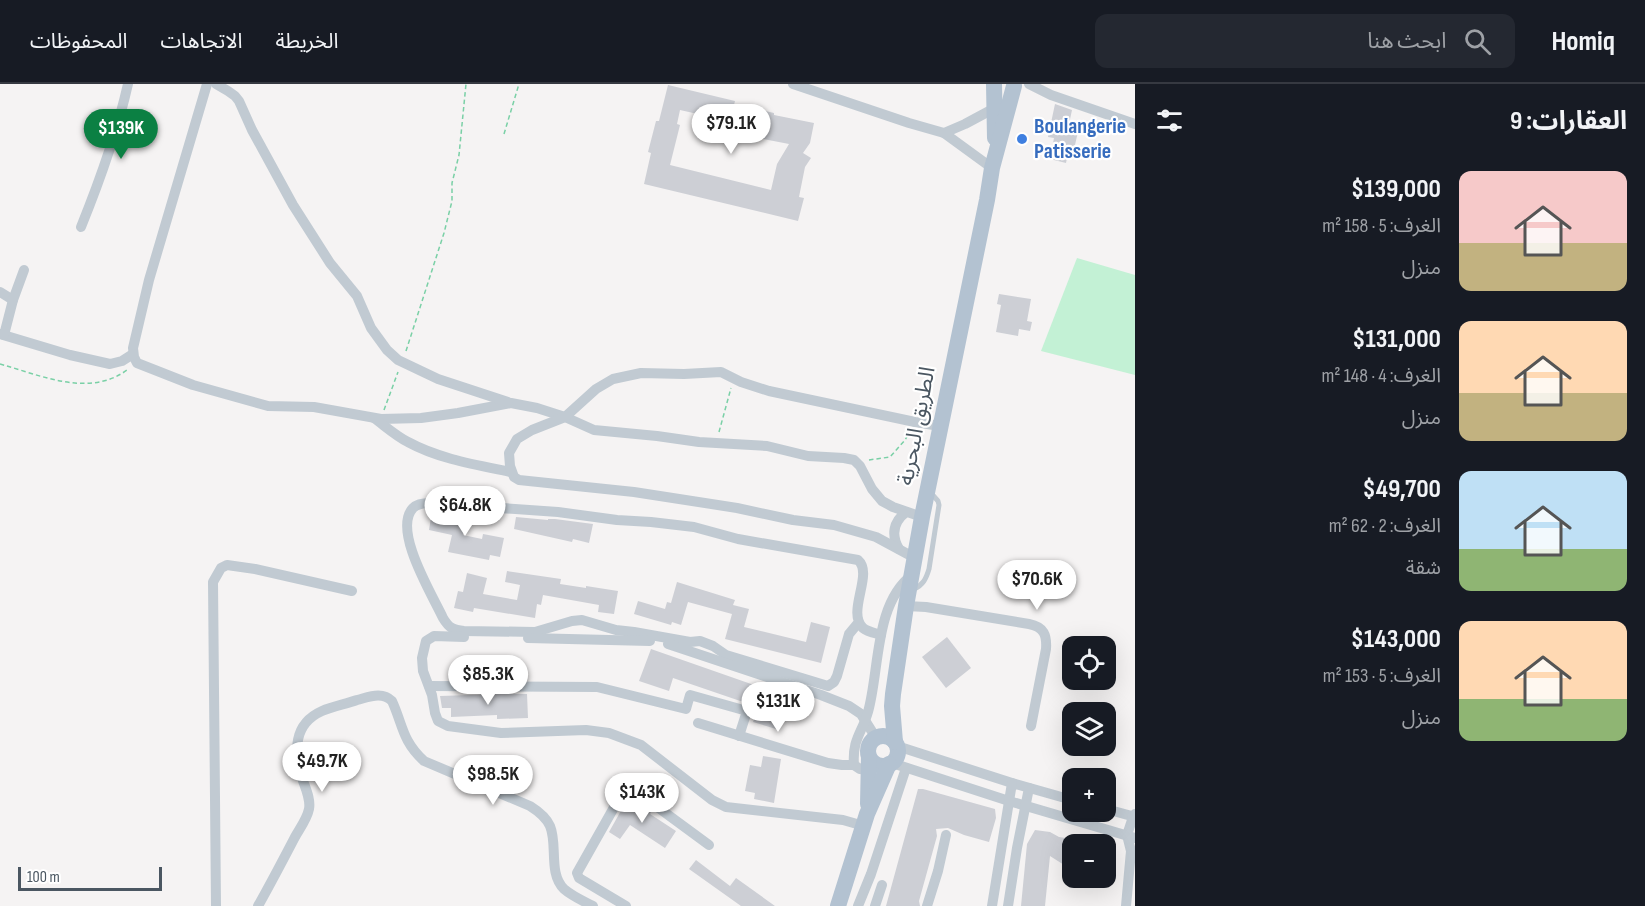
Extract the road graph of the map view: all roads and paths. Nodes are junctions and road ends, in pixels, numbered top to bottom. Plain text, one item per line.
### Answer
1 (128, 84) edge
2 (207, 84) edge
3 (216, 84) edge
4 (466, 84) edge
5 (519, 84) edge
6 (793, 84) edge
7 (994, 84) edge
8 (1055, 84) edge
9 (1019, 85) edge
10 (1051, 95) junction
11 (993, 109) junction
12 (1135, 124) edge
13 (944, 133) junction
14 (504, 134) dead end
15 (994, 162) junction
16 (81, 227) dead end
17 (24, 270) dead end
18 (0, 292) edge
19 (13, 300) junction
20 (2, 335) edge
21 (135, 358) junction
22 (402, 363) junction
23 (0, 364) edge
24 (734, 378) junction
25 (511, 403) junction
26 (565, 417) junction
27 (377, 418) junction
28 (915, 422) junction
29 (940, 426) junction
30 (715, 444) junction
31 (854, 460) junction
32 (511, 472) junction
33 (927, 490) junction
34 (914, 514) junction
35 (899, 549) junction
36 (911, 582) junction
37 (352, 591) dead end
38 (859, 621) junction
39 (881, 635) junction
40 (429, 686) junction
41 (892, 706) junction
42 (865, 721) junction
43 (698, 723) dead end
44 (1031, 726) dead end
45 (739, 736) junction
46 (877, 738) junction
47 (896, 744) junction
48 (864, 764) junction
49 (896, 765) junction
50 (1012, 783) junction
51 (1029, 788) junction
52 (1062, 797) edge
53 (1009, 801) junction
54 (1025, 805) junction
55 (1116, 812) edge
56 (1134, 816) edge
57 (865, 820) junction
58 (946, 835) dead end
59 (1131, 837) edge
60 (709, 845) dead end
61 (1133, 849) edge
62 (882, 885) dead end
63 (216, 906) edge
64 (258, 906) edge
65 (593, 906) edge
66 (626, 906) edge
67 (838, 906) edge
68 (858, 906) edge
69 (875, 906) edge
70 (927, 906) edge
71 (992, 906) edge
72 (1008, 906) edge
73 (1126, 906) edge

1 - 16 street
2 - 21 street
3 - 22 street
4 - 22 path
5 - 14 path
6 - 13 street
7 - 9 main road
7 - 11 main road
8 - 10 street
9 - 10 street
9 - 15 main road
10 - 12 street
11 - 13 street
11 - 15 main road
13 - 15 street
15 - 29 main road, الطريق البحرية
17 - 19 street
18 - 19 street
19 - 20 street
20 - 21 street
21 - 23 path
21 - 27 street
22 - 25 street
22 - 27 path
24 - 26 street
24 - 28 street
24 - 30 path
25 - 26 street
25 - 27 street
26 - 30 street
26 - 32 street
27 - 32 street
28 - 29 street
28 - 31 path
29 - 33 main road, الطريق البحرية
30 - 31 street
31 - 34 street
32 - 35 street
33 - 34 main road, الطريق البحرية
33 - 36 lane
34 - 35 street
34 - 36 main road, الطريق البحرية
35 - 36 street
36 - 39 street
36 - 41 main road, الطريق البحرية
36 - 44 street
37 - 63 street
38 - 38 street
38 - 39 street
39 - 42 street
40 - 42 street
40 - 45 street
40 - 57 street
41 - 46 main road, الطريق البحرية
41 - 47 main road, الطريق البحرية
42 - 46 street
42 - 48 street
43 - 45 street
45 - 48 street
46 - 47 main road
46 - 48 main road, الطريق البحرية
47 - 49 main road
47 - 50 street
48 - 49 main road
48 - 57 main road, الطريق البحرية
49 - 53 street
49 - 57 main road
49 - 68 street
50 - 51 street
50 - 53 street
51 - 52 street
51 - 54 street
53 - 54 street
53 - 71 street
54 - 59 street
54 - 72 street
55 - 56 street
56 - 59 street
57 - 67 main road
58 - 70 street
59 - 61 street
60 - 66 street
61 - 73 street
62 - 69 street
64 - 65 street

